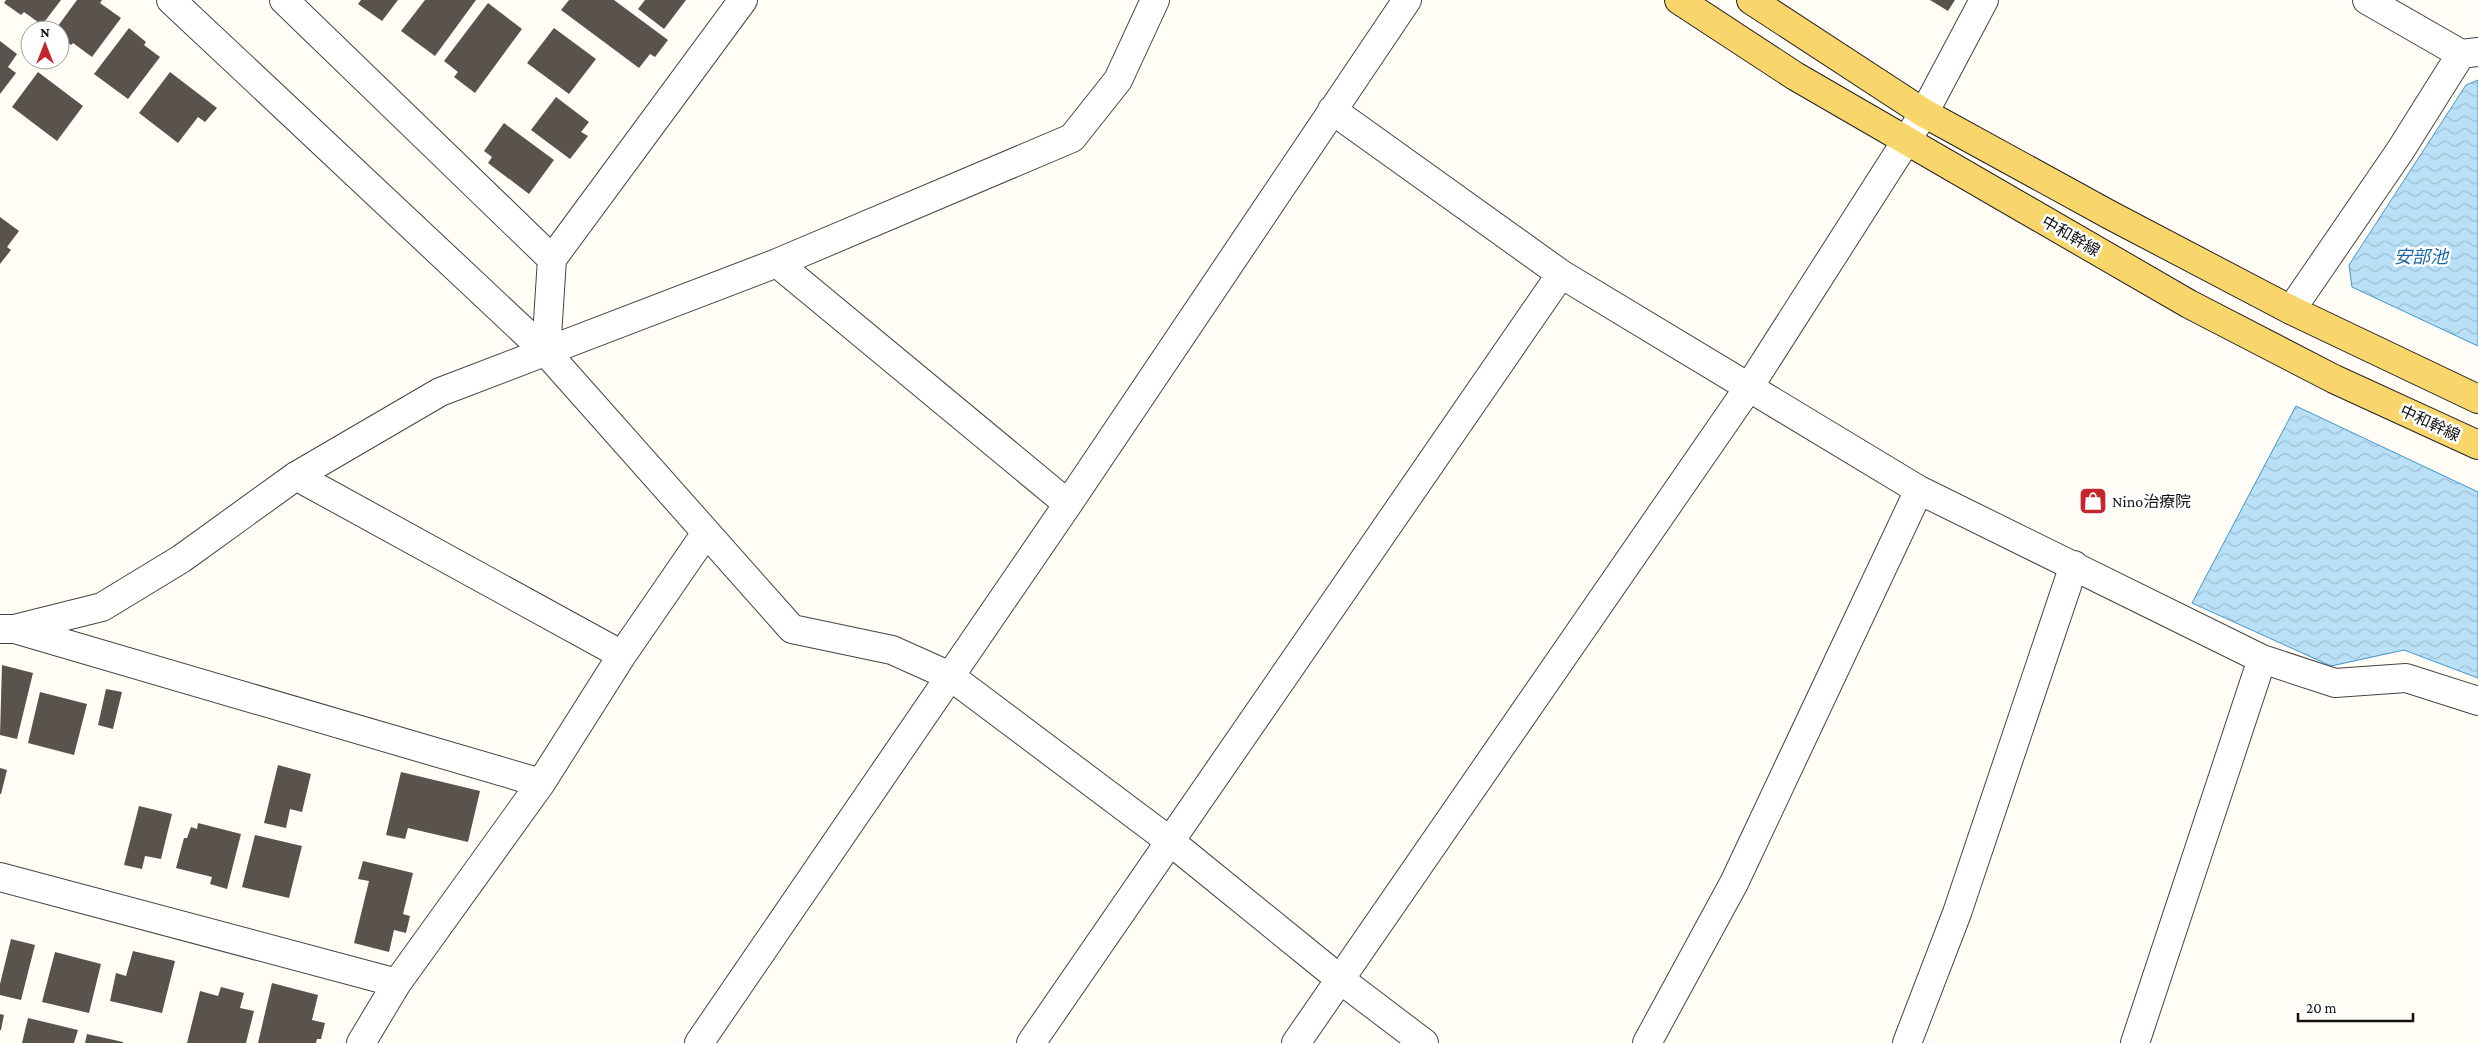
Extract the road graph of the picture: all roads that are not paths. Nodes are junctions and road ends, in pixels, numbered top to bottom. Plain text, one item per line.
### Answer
1 (171, 0) edge
2 (284, 0) edge
3 (743, 0) edge
4 (1155, 0) edge
5 (1407, 0) edge
6 (1679, 0) edge
7 (1751, 0) edge
8 (1984, 0) edge
9 (2367, 0) edge
10 (2470, 53) edge
11 (1332, 110) junction
12 (1924, 113) junction
13 (1906, 142) junction
14 (552, 259) junction
15 (777, 263) junction
16 (1561, 274) junction
17 (2291, 310) junction
18 (546, 352) junction
19 (1750, 387) junction
20 (2478, 399) edge
21 (2478, 445) edge
22 (296, 476) junction
23 (1919, 490) junction
24 (1068, 504) junction
25 (706, 533) junction
26 (2074, 565) junction
27 (7, 629) edge
28 (622, 655) junction
29 (2262, 659) junction
30 (950, 676) junction
31 (2478, 700) edge
32 (541, 782) junction
33 (1171, 842) junction
34 (0, 877) edge
35 (1341, 980) junction
36 (397, 983) junction
37 (361, 1043) edge
38 (699, 1043) edge
39 (1030, 1043) edge
40 (1296, 1043) edge
41 (1424, 1043) edge
42 (1647, 1043) edge
43 (1907, 1043) edge
44 (2135, 1043) edge

1 - 18 street
2 - 14 street
3 - 14 street
4 - 15 street
5 - 11 street
6 - 13 main road, 中和幹線
7 - 12 main road
8 - 12 street
9 - 10 street
10 - 17 street
11 - 16 street
11 - 24 street
12 - 13 street
12 - 17 main road
13 - 19 street
13 - 21 main road, 中和幹線
14 - 18 street
15 - 18 street
15 - 24 street
16 - 19 street
16 - 33 street
17 - 20 main road
18 - 22 street
18 - 25 street
19 - 23 street
19 - 35 street
22 - 27 street
22 - 28 street
23 - 26 street
23 - 42 street
24 - 30 street
25 - 28 street
25 - 30 street
26 - 29 street
26 - 43 street
27 - 32 street
28 - 32 street
29 - 31 street
29 - 44 street
30 - 33 street
30 - 38 street
32 - 36 street
33 - 35 street
33 - 39 street
34 - 36 street
35 - 40 street
35 - 41 street
36 - 37 street

